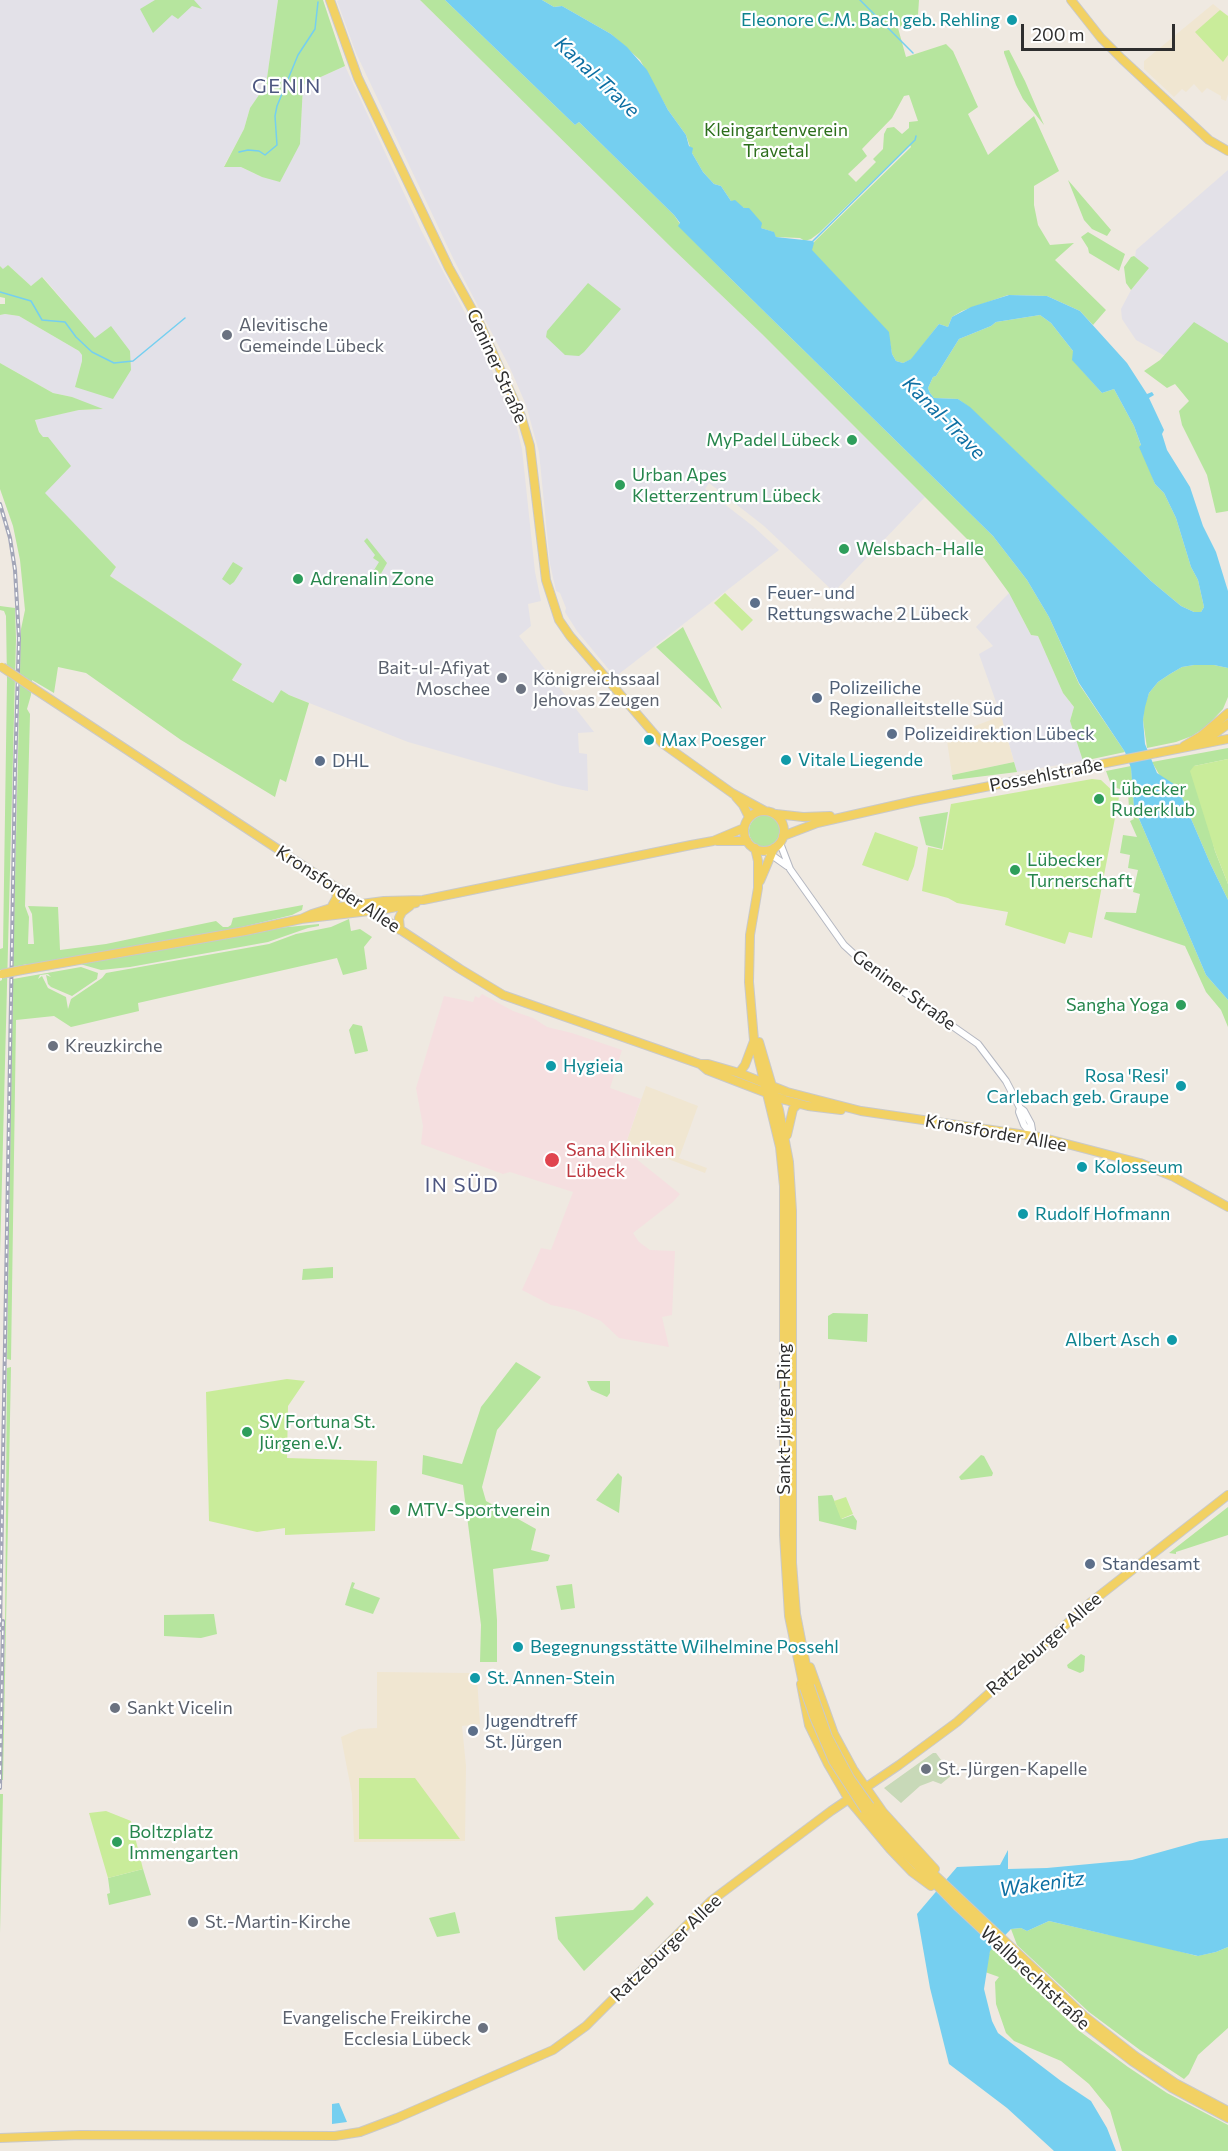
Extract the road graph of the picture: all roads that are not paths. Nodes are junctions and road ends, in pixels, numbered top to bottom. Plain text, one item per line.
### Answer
1 (330, 0) edge
2 (1071, 0) edge
3 (1228, 151) edge
4 (1, 666) edge
5 (1227, 720) edge
6 (1228, 739) edge
7 (1193, 747) junction
8 (1177, 750) junction
9 (732, 794) junction
10 (765, 811) junction
11 (865, 812) junction
12 (775, 814) junction
13 (749, 817) junction
14 (744, 828) junction
15 (712, 841) junction
16 (747, 841) junction
17 (775, 847) junction
18 (755, 848) junction
19 (790, 869) junction
20 (335, 887) junction
21 (758, 888) junction
22 (423, 900) junction
23 (361, 904) junction
24 (411, 905) junction
25 (332, 908) junction
26 (371, 910) junction
27 (301, 919) junction
28 (400, 930) junction
29 (1, 975) edge
30 (752, 1014) junction
31 (754, 1040) junction
32 (700, 1064) junction
33 (739, 1073) junction
34 (770, 1090) junction
35 (798, 1104) junction
36 (861, 1111) junction
37 (1033, 1136) junction
38 (787, 1145) junction
39 (1228, 1207) edge
40 (1228, 1495) edge
41 (800, 1638) junction
42 (804, 1661) junction
43 (804, 1682) junction
44 (866, 1789) junction
45 (849, 1800) junction
46 (867, 1807) junction
47 (958, 1902) junction
48 (1031, 1971) junction
49 (1228, 2111) edge
50 (1228, 2118) edge
51 (0, 2138) edge

1 - 9 main road, Geniner Straße
2 - 3 main road
4 - 20 main road, Kronsforder Allee, bridge
5 - 7 main road
5 - 8 main road
6 - 7 main road, Possehlstraße
7 - 8 main road, Possehlstraße
8 - 11 main road, Possehlstraße
9 - 10 main road, Geniner Straße
9 - 13 main road, Geniner Straße
10 - 12 main road
10 - 13 main road
11 - 12 main road, Possehlstraße
11 - 17 main road, Possehlstraße
12 - 17 main road
13 - 14 main road
14 - 15 main road
14 - 16 main road
15 - 16 main road
15 - 22 main road
16 - 18 main road
17 - 18 main road
17 - 19 street, Geniner Straße
17 - 19 street, Geniner Straße
17 - 21 main road, Sankt-Jürgen-Ring
18 - 21 main road, Sankt-Jürgen-Ring
19 - 37 street, Geniner Straße
20 - 23 main road, Kronsforder Allee
20 - 25 main road
21 - 30 main road, Sankt-Jürgen-Ring
22 - 23 main road
22 - 24 main road
23 - 25 main road
23 - 26 main road, Kronsforder Allee
24 - 26 main road
24 - 28 main road
25 - 27 main road
26 - 27 main road
26 - 28 main road, Kronsforder Allee
27 - 29 main road, bridge
28 - 32 main road, Kronsforder Allee
30 - 31 main road, Sankt-Jürgen-Ring
30 - 34 main road, Sankt-Jürgen-Ring
31 - 33 main road
31 - 34 main road, Sankt-Jürgen-Ring
32 - 33 main road, Kronsforder Allee
32 - 34 main road, Kronsforder Allee
33 - 34 main road, Kronsforder Allee
34 - 35 main road, Kronsforder Allee
34 - 36 main road, Kronsforder Allee
34 - 38 main road, Sankt-Jürgen-Ring
34 - 43 main road, Sankt-Jürgen-Ring
35 - 36 main road, Kronsforder Allee
35 - 38 main road
36 - 37 main road, Kronsforder Allee
37 - 39 main road, Kronsforder Allee
38 - 41 main road, Sankt-Jürgen-Ring
40 - 44 main road, Ratzeburger Allee
41 - 42 main road, Sankt-Jürgen-Ring
41 - 44 main road
42 - 43 main road, Sankt-Jürgen-Ring
42 - 43 main road
43 - 45 main road
43 - 46 main road, Sankt-Jürgen-Ring, bridge
44 - 45 main road, Ratzeburger Allee
44 - 46 main road
45 - 46 main road
45 - 51 main road, Ratzeburger Allee
46 - 47 main road, Wallbrechtstraße
46 - 47 main road
47 - 48 main road, Wallbrechtstraße
48 - 49 main road, Wallbrechtstraße
48 - 50 main road, Wallbrechtstraße

